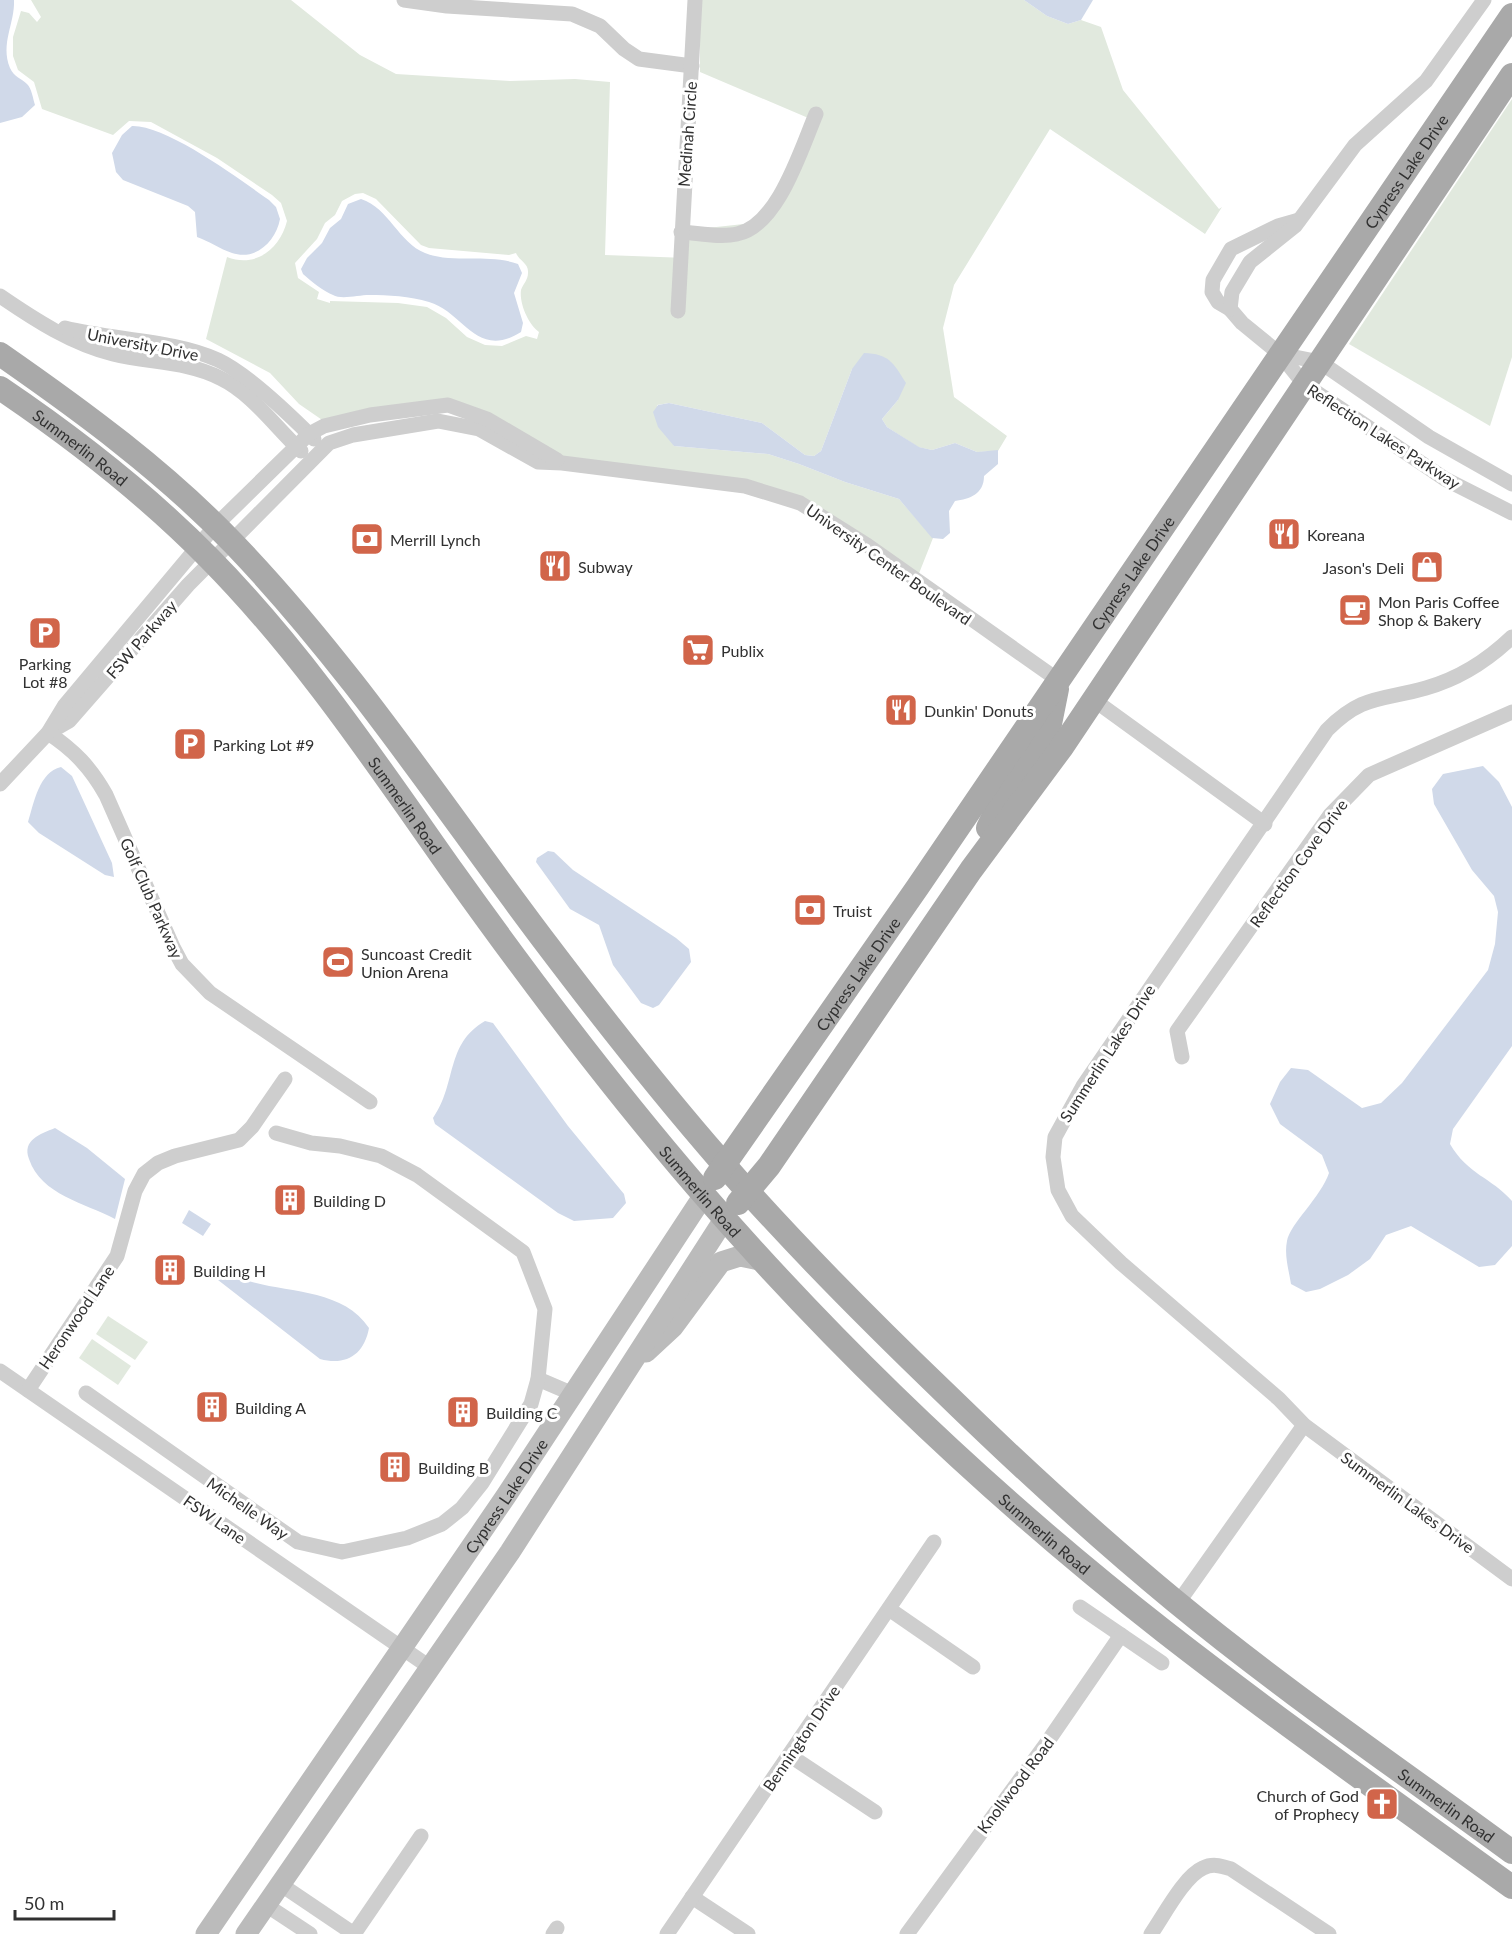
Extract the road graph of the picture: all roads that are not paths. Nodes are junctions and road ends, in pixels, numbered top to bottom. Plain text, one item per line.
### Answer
1 (404, 0) edge
2 (695, 0) edge
3 (1484, 0) edge
4 (1512, 15) edge
5 (692, 66) junction
6 (1512, 75) edge
7 (816, 114) dead end
8 (1299, 220) junction
9 (681, 232) junction
10 (0, 296) edge
11 (1230, 309) junction
12 (678, 311) dead end
13 (40, 322) junction
14 (167, 347) junction
15 (0, 354) edge
16 (1280, 354) junction
17 (1320, 362) junction
18 (164, 363) junction
19 (1304, 384) junction
20 (0, 388) edge
21 (309, 434) junction
22 (296, 446) junction
23 (323, 448) junction
24 (311, 460) junction
25 (562, 463) junction
26 (1512, 484) edge
27 (1512, 513) edge
28 (223, 534) junction
29 (205, 554) junction
30 (1512, 637) edge
31 (1058, 680) junction
32 (1094, 700) junction
33 (1512, 711) edge
34 (48, 733) junction
35 (364, 744) junction
36 (0, 784) edge
37 (1265, 824) junction
38 (985, 851) junction
39 (485, 860) junction
40 (1182, 1057) dead end
41 (285, 1079) dead end
42 (370, 1102) dead end
43 (276, 1133) dead end
44 (724, 1165) junction
45 (748, 1192) junction
46 (704, 1195) junction
47 (725, 1218) junction
48 (764, 1260) junction
49 (0, 1371) edge
50 (622, 1375) junction
51 (538, 1378) junction
52 (28, 1390) junction
53 (86, 1393) dead end
54 (573, 1394) junction
55 (1304, 1425) junction
56 (197, 1472) junction
57 (180, 1495) junction
58 (934, 1542) dead end
59 (1512, 1579) edge
60 (1178, 1604) junction
61 (1080, 1607) dead end
62 (889, 1608) junction
63 (1121, 1635) junction
64 (403, 1648) junction
65 (1162, 1663) dead end
66 (973, 1667) dead end
67 (430, 1668) junction
68 (789, 1755) junction
69 (875, 1812) dead end
70 (421, 1836) dead end
71 (1512, 1852) edge
72 (280, 1884) junction
73 (1512, 1887) edge
74 (692, 1898) junction
75 (266, 1905) junction
76 (206, 1934) edge
77 (246, 1934) edge
78 (310, 1934) edge
79 (354, 1934) edge
80 (668, 1934) edge
81 (748, 1934) edge
82 (907, 1934) edge
83 (1151, 1934) edge
84 (1329, 1934) edge

1 - 5 street
2 - 5 street, Medinah Circle
3 - 8 street
4 - 16 main road, Cypress Lake Drive
5 - 9 street, Medinah Circle
6 - 17 main road, Cypress Lake Drive
7 - 9 street
8 - 11 street
8 - 11 street
9 - 12 street, Medinah Circle
10 - 13 street, University Drive
11 - 16 street
13 - 14 street, University Drive
13 - 18 street, University Drive
14 - 18 street
14 - 21 street, University Drive
15 - 28 main road, Summerlin Road
16 - 17 street, Reflection Lakes Parkway
16 - 19 street, Reflection Lakes Parkway
16 - 31 main road, Cypress Lake Drive
17 - 19 main road, Cypress Lake Drive
17 - 26 street, Reflection Lakes Parkway
18 - 22 street, University Drive
19 - 27 street, Reflection Lakes Parkway
19 - 32 main road, Cypress Lake Drive
20 - 29 main road, Summerlin Road
21 - 22 street, University Center Boulevard
21 - 23 street, University Drive
21 - 25 street, University Center Boulevard
22 - 24 street, University Drive
22 - 28 street, University Center Boulevard
23 - 24 street, University Center Boulevard
23 - 25 street, University Center Boulevard
24 - 28 street, University Center Boulevard
25 - 31 street, University Center Boulevard
28 - 29 street, FSW Parkway
28 - 39 main road, Summerlin Road
29 - 34 street, FSW Parkway
29 - 35 main road, Summerlin Road
30 - 37 street, Summerlin Lakes Drive
31 - 38 main road
31 - 44 main road, Cypress Lake Drive
32 - 37 street
32 - 38 main road, Cypress Lake Drive
33 - 40 street, Reflection Cove Drive
34 - 36 street, FSW Parkway
34 - 42 street, Golf Club Parkway
35 - 39 main road
35 - 46 main road, Summerlin Road
37 - 55 street, Summerlin Lakes Drive
38 - 45 main road, Cypress Lake Drive
39 - 44 main road, Summerlin Road
41 - 52 street, Heronwood Lane
43 - 51 street, Michelle Way
44 - 45 main road, Summerlin Road
44 - 46 main road, Cypress Lake Drive
45 - 47 main road, Cypress Lake Drive
45 - 60 main road, Summerlin Road
46 - 47 main road, Summerlin Road
46 - 54 main road, Cypress Lake Drive
47 - 48 main road, Summerlin Road
47 - 50 main road, Cypress Lake Drive
48 - 50 main road
48 - 73 main road, Summerlin Road
49 - 52 street, FSW Lane
50 - 67 main road, Cypress Lake Drive
51 - 54 street
51 - 56 street, Michelle Way
52 - 57 street, FSW Lane
53 - 56 street, Michelle Way
54 - 64 main road, Cypress Lake Drive
55 - 59 street, Summerlin Lakes Drive
55 - 60 street
56 - 57 street, Michelle Way
57 - 64 street, FSW Lane
58 - 62 street, Bennington Drive
60 - 71 main road, Summerlin Road
61 - 63 street
62 - 66 street
62 - 68 street, Bennington Drive
63 - 65 street
63 - 82 street, Knollwood Road
64 - 67 street, FSW Lane
64 - 76 main road, Cypress Lake Drive
67 - 72 main road, Cypress Lake Drive
68 - 69 street
68 - 74 street, Bennington Drive
70 - 79 street
72 - 75 main road, Cypress Lake Drive
72 - 79 street
74 - 80 street, Bennington Drive
74 - 81 street
75 - 77 main road, Cypress Lake Drive
75 - 78 street
83 - 84 street

